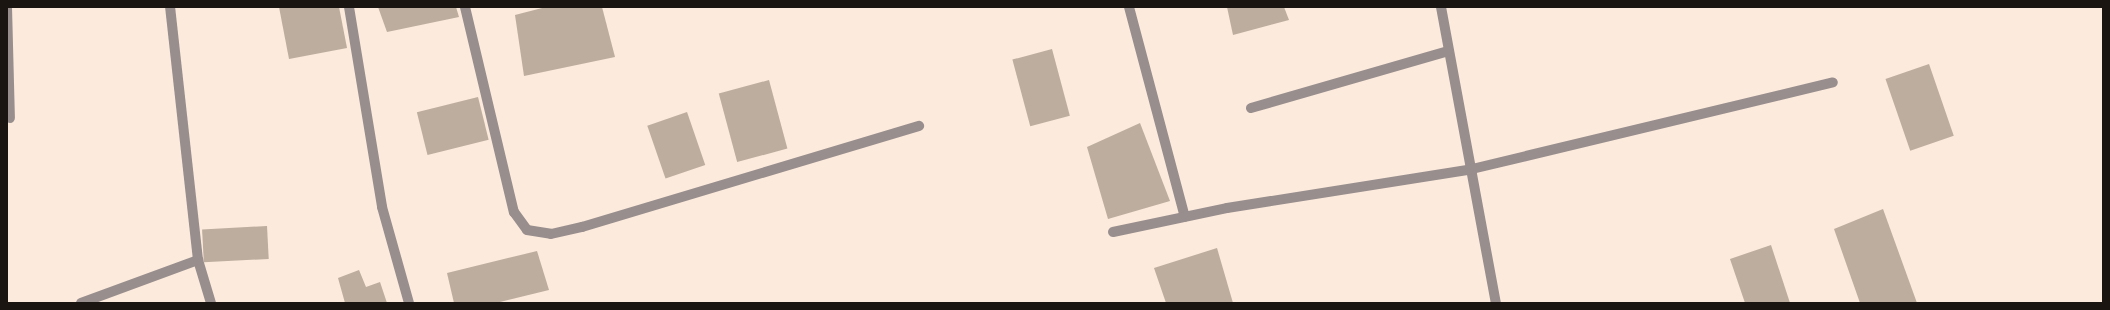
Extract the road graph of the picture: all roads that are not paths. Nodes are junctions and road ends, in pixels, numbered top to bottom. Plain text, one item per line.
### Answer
1 (7, 7) edge
2 (170, 7) edge
3 (349, 7) edge
4 (465, 7) edge
5 (1129, 7) edge
6 (1440, 7) edge
7 (1448, 51) junction
8 (1833, 82) dead end
9 (1252, 108) dead end
10 (10, 118) dead end
11 (919, 126) dead end
12 (1472, 169) junction
13 (1185, 217) junction
14 (1113, 232) dead end
15 (198, 260) junction
16 (81, 303) edge
17 (211, 303) edge
18 (409, 303) edge
19 (1496, 303) edge

1 - 10 street
2 - 15 street
3 - 18 street
4 - 11 street
5 - 13 street
6 - 7 street
7 - 9 street
7 - 12 street
8 - 12 street
12 - 13 street
12 - 19 street
13 - 14 street
15 - 16 street
15 - 17 street

